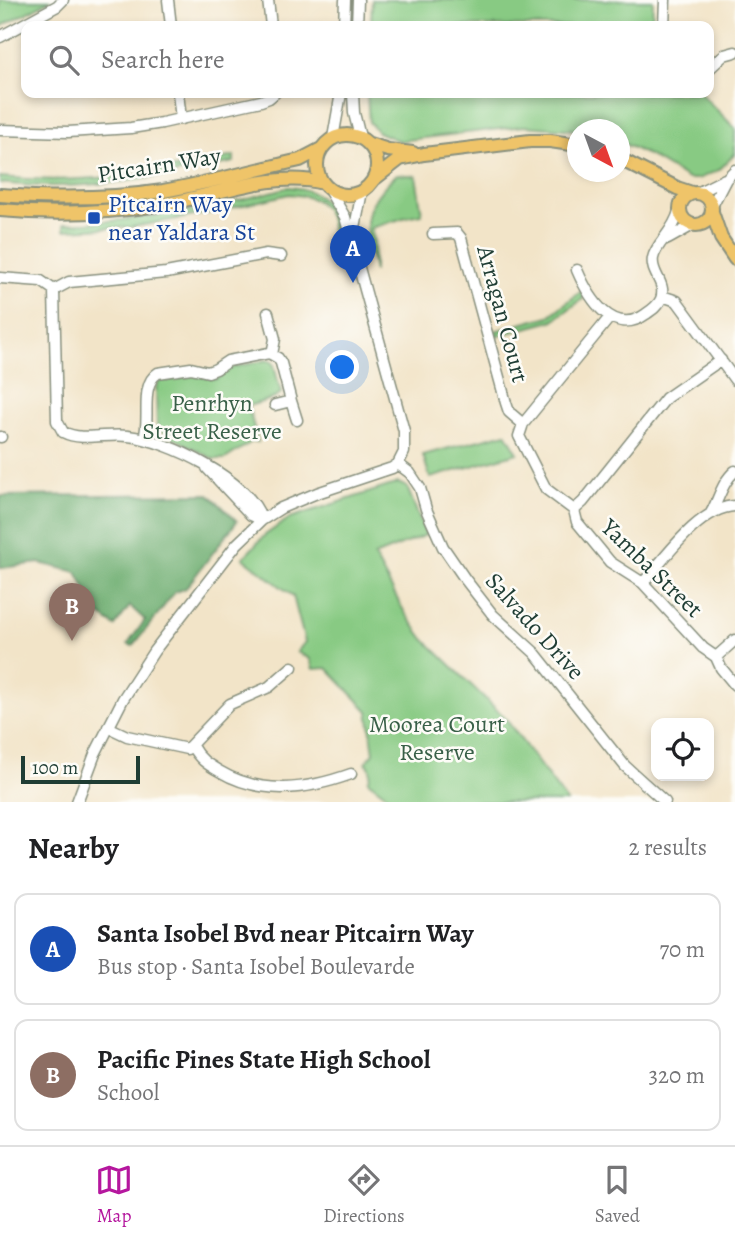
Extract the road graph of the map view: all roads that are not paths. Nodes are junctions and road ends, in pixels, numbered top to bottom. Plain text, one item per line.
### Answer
1 (63, 0) edge
2 (168, 0) edge
3 (268, 0) edge
4 (345, 0) edge
5 (359, 0) edge
6 (665, 0) edge
7 (29, 21) edge
8 (170, 21) edge
9 (270, 21) edge
10 (344, 21) edge
11 (357, 21) edge
12 (664, 21) edge
13 (21, 26) edge
14 (0, 37) edge
15 (735, 52) edge
16 (714, 64) edge
17 (179, 98) edge
18 (271, 98) edge
19 (340, 98) edge
20 (353, 98) edge
21 (181, 119) junction
22 (0, 131) edge
23 (333, 138) junction
24 (365, 141) junction
25 (567, 143) edge
26 (321, 149) junction
27 (424, 154) junction
28 (630, 164) edge
29 (735, 170) edge
30 (726, 179) junction
31 (373, 180) junction
32 (661, 180) junction
33 (326, 186) junction
34 (362, 191) junction
35 (695, 193) junction
36 (0, 195) edge
37 (679, 209) junction
38 (712, 209) junction
39 (0, 210) edge
40 (694, 225) junction
41 (433, 234) dead end
42 (721, 238) junction
43 (665, 241) junction
44 (352, 245) junction
45 (281, 256) dead end
46 (735, 259) edge
47 (578, 270) dead end
48 (0, 278) edge
49 (54, 290) junction
50 (662, 296) junction
51 (268, 313) dead end
52 (610, 317) junction
53 (272, 354) junction
54 (721, 360) junction
55 (735, 380) edge
56 (291, 401) junction
57 (275, 405) dead end
58 (296, 420) dead end
59 (523, 424) junction
60 (144, 438) junction
61 (398, 464) junction
62 (735, 471) edge
63 (735, 506) edge
64 (574, 510) junction
65 (710, 513) junction
66 (261, 520) junction
67 (643, 583) junction
68 (735, 640) edge
69 (716, 657) junction
70 (292, 667) dead end
71 (735, 685) edge
72 (108, 727) junction
73 (192, 746) junction
74 (351, 774) dead end
75 (77, 802) edge
76 (664, 802) edge

1 - 7 street
2 - 8 street
3 - 9 street
4 - 10 street
5 - 11 street
6 - 12 street
13 - 14 street
15 - 16 street
17 - 21 street
18 - 21 street
19 - 23 street
20 - 24 street
21 - 22 street
23 - 24 main road
23 - 26 main road
24 - 27 main road
24 - 31 main road
25 - 27 main road
26 - 33 main road
26 - 36 main road, Pitcairn Way
27 - 31 main road
28 - 32 main road
29 - 30 street
30 - 35 street
30 - 38 street
31 - 34 main road
32 - 35 main road
32 - 37 main road
33 - 34 main road
33 - 39 main road, Pitcairn Way
33 - 44 street
34 - 44 street
35 - 37 main road
35 - 38 main road
37 - 40 main road
37 - 43 street
38 - 40 main road
38 - 42 main road
40 - 42 main road
40 - 43 street
41 - 59 street, Arragan Court
42 - 46 main road
43 - 50 street
44 - 61 street
45 - 49 street
47 - 52 street
48 - 49 street
49 - 60 street
50 - 52 street
50 - 54 street
51 - 53 street
52 - 59 street
53 - 56 street
53 - 60 street
54 - 55 street
54 - 64 street, Yamba Street
56 - 57 street
56 - 58 street
59 - 64 street
60 - 66 street
61 - 66 street
61 - 76 street, Salvado Drive
62 - 65 street
63 - 65 street
64 - 67 street, Yamba Street
65 - 67 street
66 - 72 street
67 - 69 street, Yamba Street
68 - 69 street
69 - 71 street, Yamba Street
70 - 73 street
72 - 73 street
72 - 75 street
73 - 74 street

